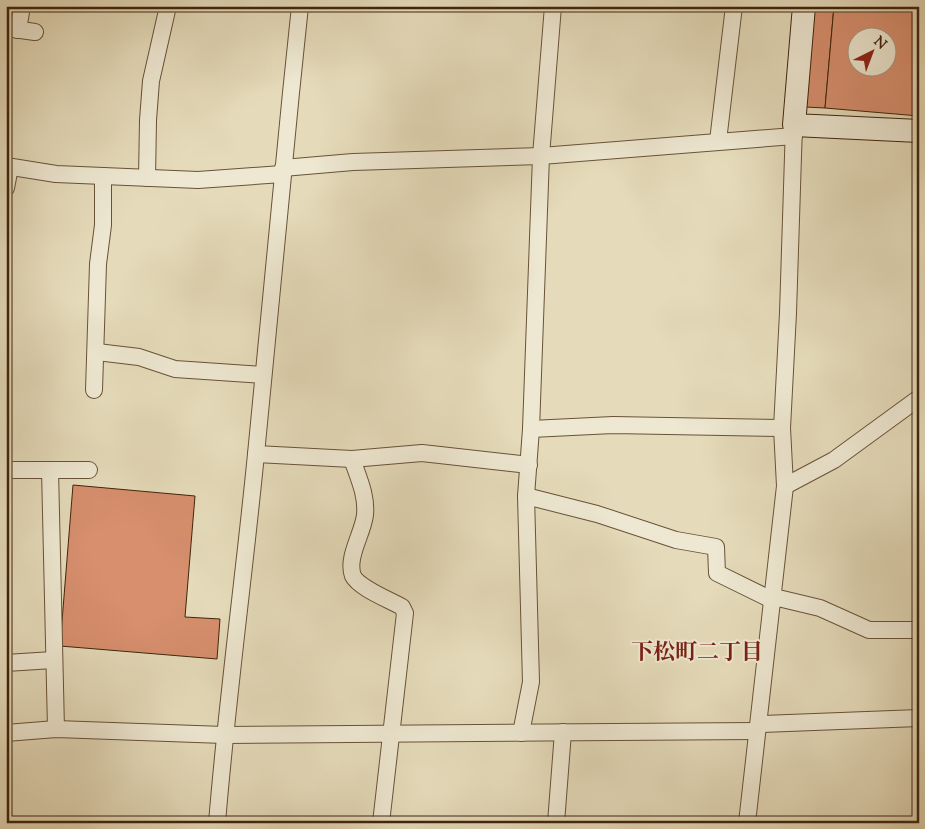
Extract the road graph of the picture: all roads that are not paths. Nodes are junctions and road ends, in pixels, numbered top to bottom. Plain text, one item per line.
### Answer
1 (22, 6) edge
2 (168, 6) edge
3 (300, 6) edge
4 (553, 6) edge
5 (734, 6) edge
6 (804, 6) edge
7 (12, 29) edge
8 (35, 32) dead end
9 (794, 130) junction
10 (919, 131) edge
11 (718, 141) junction
12 (541, 156) junction
13 (8, 167) edge
14 (282, 171) junction
15 (103, 176) junction
16 (147, 178) junction
17 (6, 188) edge
18 (97, 352) junction
19 (263, 376) junction
20 (94, 390) dead end
21 (919, 398) edge
22 (782, 428) junction
23 (531, 429) junction
24 (256, 454) junction
25 (352, 459) junction
26 (529, 464) junction
27 (6, 470) edge
28 (50, 470) junction
29 (89, 470) dead end
30 (785, 486) junction
31 (526, 496) junction
32 (774, 599) junction
33 (919, 630) edge
34 (53, 660) junction
35 (6, 663) edge
36 (919, 718) edge
37 (758, 728) junction
38 (56, 729) junction
39 (521, 732) junction
40 (563, 732) junction
41 (6, 733) edge
42 (390, 733) junction
43 (224, 735) junction
44 (217, 823) edge
45 (381, 823) edge
46 (556, 823) edge
47 (748, 823) edge

1 - 7 street
2 - 16 street
3 - 14 street
4 - 12 street
5 - 11 street
6 - 9 main road
7 - 8 street
9 - 10 main road
9 - 11 street
9 - 22 street
11 - 12 street
12 - 14 street
12 - 23 street
13 - 15 street
13 - 17 street
14 - 16 street
14 - 19 street
15 - 16 street
15 - 18 street
18 - 19 street
18 - 20 street
19 - 24 street
21 - 30 street
22 - 23 street
22 - 30 street
23 - 26 street
24 - 25 street
24 - 43 street
25 - 26 street
25 - 42 street
26 - 31 street
27 - 28 street
28 - 29 street
28 - 34 street
30 - 32 street
31 - 32 street
31 - 39 street
32 - 33 street
32 - 37 street
34 - 35 street
34 - 38 street
36 - 37 street
37 - 40 street
37 - 47 street
38 - 41 street
38 - 43 street
39 - 40 street
39 - 42 street
40 - 46 street
42 - 43 street
42 - 45 street
43 - 44 street

